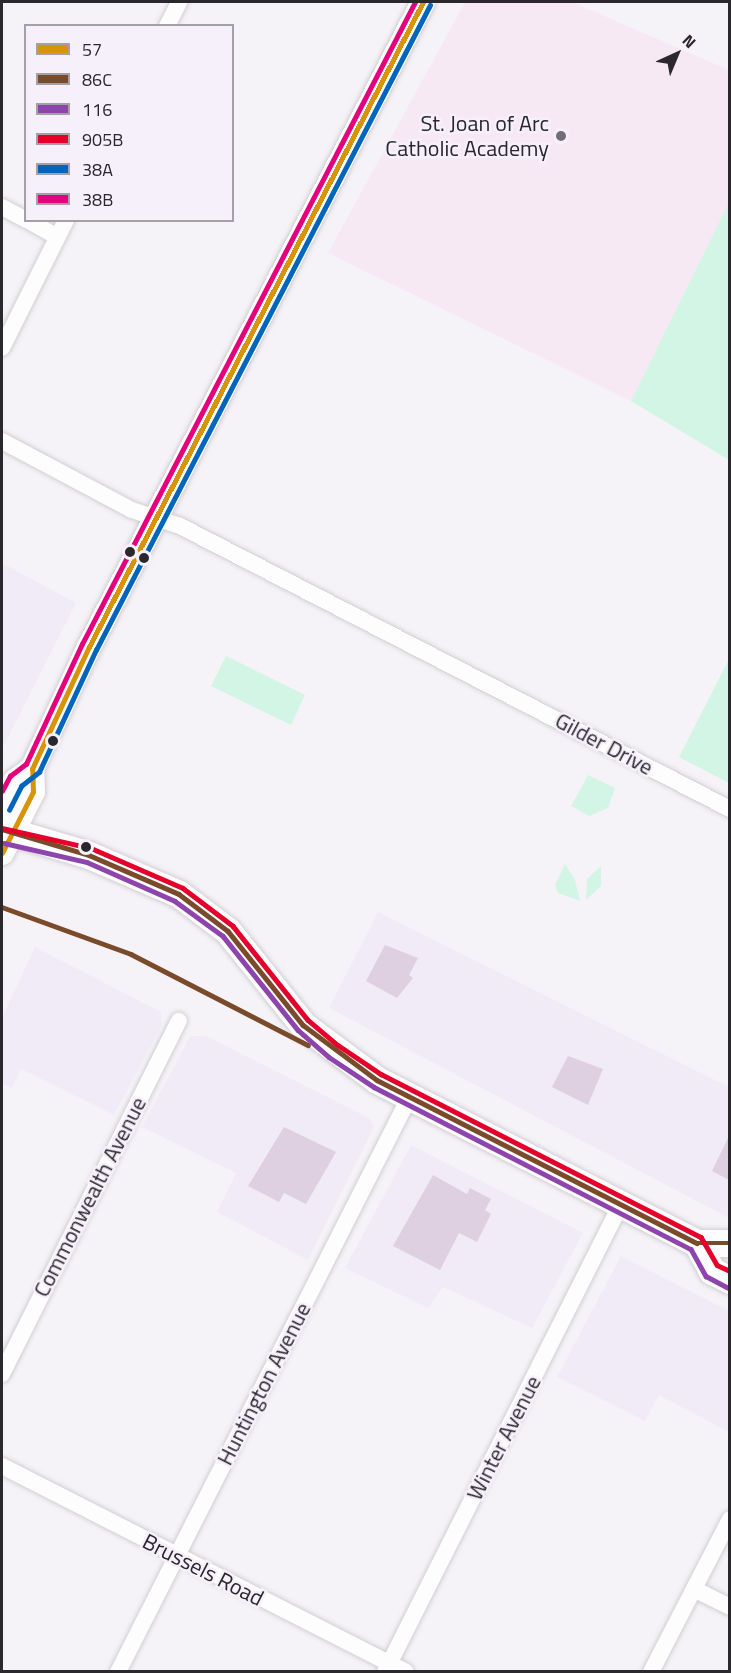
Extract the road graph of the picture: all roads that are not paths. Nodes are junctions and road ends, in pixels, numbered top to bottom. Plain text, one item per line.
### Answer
1 (179, 2) edge
2 (423, 2) edge
3 (168, 24) edge
4 (2, 207) edge
5 (24, 219) edge
6 (30, 222) edge
7 (65, 222) edge
8 (58, 237) junction
9 (2, 348) edge
10 (2, 441) edge
11 (157, 520) junction
12 (32, 769) junction
13 (2, 807) edge
14 (729, 809) edge
15 (4, 838) edge
16 (179, 1021) dead end
17 (410, 1096) junction
18 (621, 1204) junction
19 (697, 1243) junction
20 (729, 1243) edge
21 (729, 1280) edge
22 (2, 1374) edge
23 (2, 1466) edge
24 (729, 1519) edge
25 (175, 1557) junction
26 (694, 1589) junction
27 (729, 1607) edge
28 (387, 1667) edge
29 (118, 1671) edge
30 (406, 1671) edge
31 (651, 1671) edge

1 - 3 street
2 - 11 main road
4 - 5 street
6 - 8 street
7 - 8 street
8 - 9 street
10 - 11 street, Gilder Drive
11 - 12 main road
11 - 14 street, Gilder Drive
12 - 13 main road
12 - 15 main road
15 - 17 main road
16 - 22 street, Commonwealth Avenue
17 - 18 main road
17 - 25 street, Huntington Avenue
18 - 19 main road
18 - 28 street, Winter Avenue
19 - 20 main road
19 - 21 main road
23 - 25 street, Brussels Road
24 - 26 street
25 - 28 street, Brussels Road
25 - 29 street, Huntington Avenue
26 - 27 street
26 - 31 street
28 - 30 street, Brussels Road

